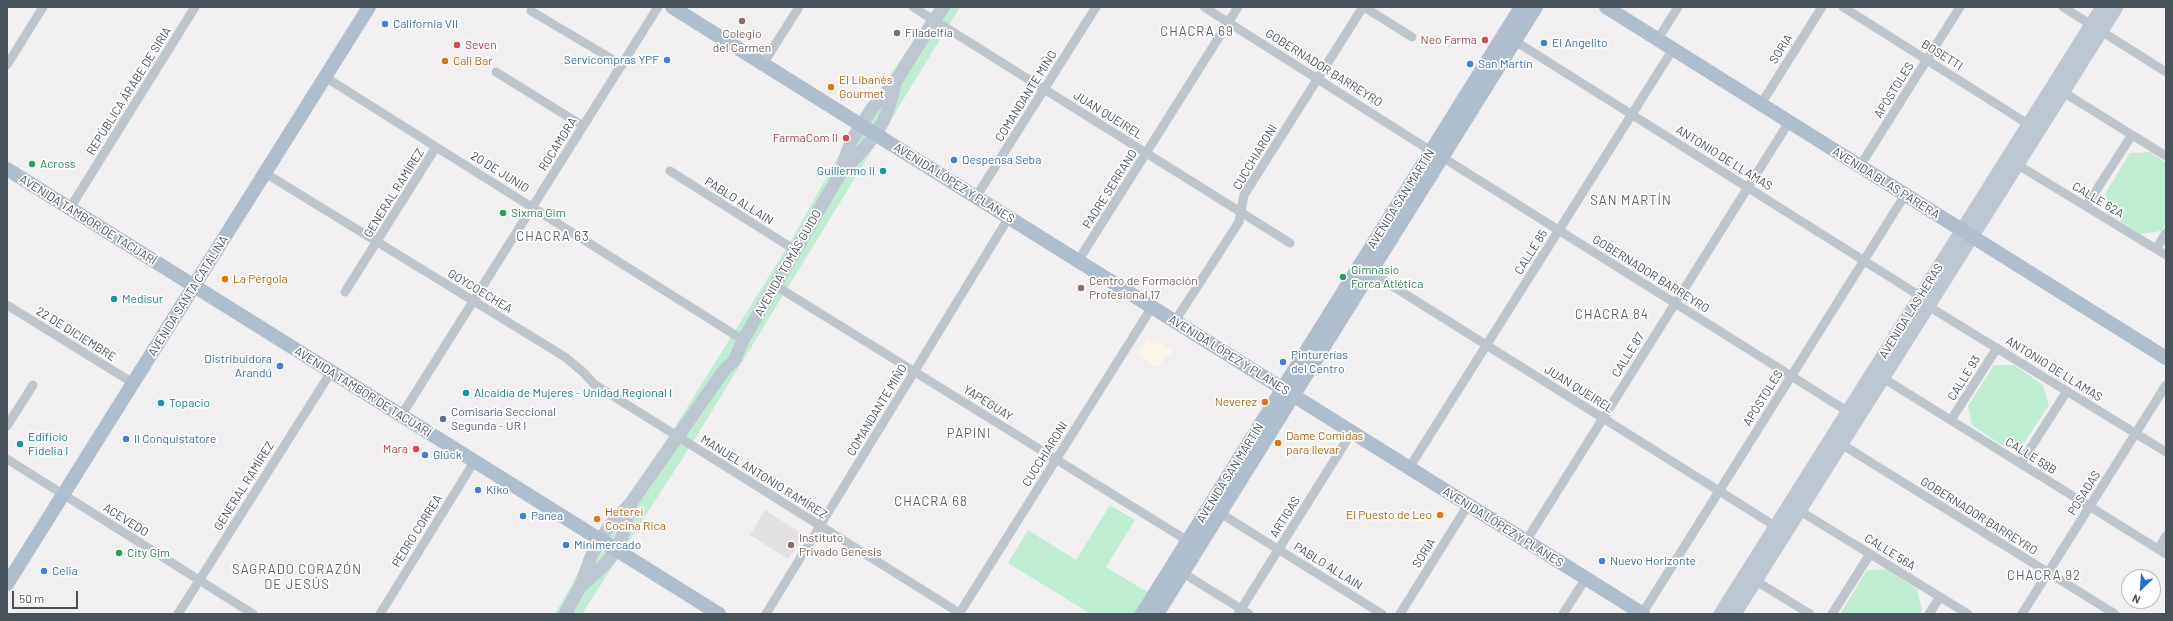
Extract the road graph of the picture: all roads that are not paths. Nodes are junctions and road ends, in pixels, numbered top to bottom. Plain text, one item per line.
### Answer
1 (43, 7) edge
2 (195, 7) edge
3 (368, 7) edge
4 (658, 7) edge
5 (672, 7) edge
6 (799, 7) edge
7 (913, 7) edge
8 (944, 7) edge
9 (1096, 7) edge
10 (1204, 7) edge
11 (1238, 7) edge
12 (1363, 7) edge
13 (1521, 7) edge
14 (1536, 7) edge
15 (1606, 7) edge
16 (1678, 7) edge
17 (1822, 7) edge
18 (1843, 7) edge
19 (1960, 7) edge
20 (2063, 7) edge
21 (2102, 7) edge
22 (2117, 7) edge
23 (531, 11) dead end
24 (934, 20) junction
25 (1228, 22) junction
26 (2096, 28) junction
27 (1412, 37) dead end
28 (1658, 39) junction
29 (1515, 41) junction
30 (1672, 49) junction
31 (1927, 60) junction
32 (763, 64) junction
33 (622, 65) junction
34 (7, 66) edge
35 (496, 72) dead end
36 (2166, 72) edge
37 (325, 77) junction
38 (1318, 78) junction
39 (896, 81) junction
40 (1044, 89) junction
41 (2063, 92) junction
42 (1761, 104) junction
43 (1632, 115) junction
44 (1789, 122) junction
45 (2028, 124) junction
46 (861, 125) junction
47 (583, 126) junction
48 (875, 134) junction
49 (2132, 135) junction
50 (436, 147) junction
51 (1146, 153) junction
52 (1437, 154) junction
53 (2166, 156) edge
54 (2018, 165) junction
55 (1860, 166) junction
56 (7, 169) edge
57 (670, 171) dead end
58 (265, 173) junction
59 (840, 174) junction
60 (1748, 188) junction
61 (1905, 195) junction
62 (976, 197) junction
63 (2086, 206) junction
64 (532, 207) junction
65 (70, 208) junction
66 (1240, 212) junction
67 (1009, 218) junction
68 (1558, 230) junction
69 (1967, 233) junction
70 (2166, 233) edge
71 (376, 243) junction
72 (1290, 243) dead end
73 (2156, 249) junction
74 (795, 250) junction
75 (2166, 255) edge
76 (1864, 260) junction
77 (1078, 261) junction
78 (1370, 272) junction
79 (194, 286) junction
80 (776, 286) junction
81 (346, 292) dead end
82 (473, 301) junction
83 (1924, 301) junction
84 (1675, 303) junction
85 (7, 305) edge
86 (1152, 307) junction
87 (1175, 321) junction
88 (743, 340) junction
89 (1486, 345) junction
90 (1997, 348) junction
91 (2166, 358) edge
92 (331, 372) junction
93 (914, 372) junction
94 (1791, 376) junction
95 (1883, 378) junction
96 (133, 383) junction
97 (33, 385) dead end
98 (2166, 385) edge
99 (2067, 391) junction
100 (1288, 392) junction
101 (1848, 411) junction
102 (401, 416) junction
103 (1603, 418) junction
104 (1951, 420) junction
105 (7, 426) edge
106 (1352, 432) junction
107 (2135, 434) junction
108 (677, 437) junction
109 (1836, 441) junction
110 (2166, 452) edge
111 (7, 459) edge
112 (1056, 459) junction
113 (474, 462) junction
114 (2021, 463) junction
115 (1409, 468) junction
116 (1719, 490) junction
117 (63, 495) junction
118 (631, 503) junction
119 (1468, 505) junction
120 (2090, 506) junction
121 (1800, 511) junction
122 (1220, 513) junction
123 (820, 526) junction
124 (1775, 526) junction
125 (2166, 536) edge
126 (600, 540) junction
127 (1188, 541) junction
128 (1526, 541) junction
129 (1278, 549) junction
130 (617, 550) junction
131 (2162, 551) edge
132 (1870, 554) junction
133 (1183, 573) junction
134 (2048, 573) junction
135 (1586, 578) junction
136 (199, 580) junction
137 (1756, 581) junction
138 (7, 584) edge
139 (580, 587) junction
140 (1940, 597) junction
141 (1243, 612) edge
142 (178, 614) edge
143 (253, 614) edge
144 (380, 614) edge
145 (565, 614) edge
146 (719, 614) edge
147 (766, 614) edge
148 (960, 614) edge
149 (1142, 614) edge
150 (1157, 614) edge
151 (1382, 614) edge
152 (1400, 614) edge
153 (1563, 614) edge
154 (1642, 614) edge
155 (1720, 614) edge
156 (1735, 614) edge
157 (1810, 614) edge
158 (1832, 614) edge
159 (1929, 614) edge
160 (1968, 614) edge
161 (2022, 614) edge
162 (2115, 614) edge

1 - 34 street
2 - 65 street, REPÚBLICA ÁRABE DE SIRIA
3 - 37 main road, AVENIDA SANTA CATALINA
4 - 33 street, ROCAMORA
5 - 32 main road, AVENIDA LÓPEZ Y PLANES
6 - 32 street
7 - 24 street, JUAN QUEIREL
8 - 24 main road, AVENIDA TOMÁS GUIDO
9 - 40 street, COMANDANTE MIÑO
10 - 25 street, GOBERNADOR BARREYRO
11 - 25 street, PADRE SERRANO
12 - 27 street
12 - 38 street, CUCCHIARONI
13 - 52 main road, AVENIDA SAN MARTÍN
14 - 29 main road, AVENIDA SAN MARTÍN
15 - 28 main road, AVENIDA BLAS PARERA
16 - 28 street
17 - 42 street, SORIA
18 - 31 street, BOSETTI
19 - 31 street, APÓSTOLES
20 - 26 street
21 - 26 main road, AVENIDA LAS HERAS
22 - 26 main road, AVENIDA LAS HERAS
23 - 33 street
24 - 39 main road, AVENIDA TOMÁS GUIDO
24 - 40 street, JUAN QUEIREL
25 - 38 street, GOBERNADOR BARREYRO
25 - 51 street, PADRE SERRANO
26 - 36 street
26 - 41 main road, AVENIDA LAS HERAS
26 - 45 main road, AVENIDA LAS HERAS
28 - 30 main road, AVENIDA BLAS PARERA
29 - 43 street, ANTONIO DE LLAMAS
29 - 52 main road, AVENIDA SAN MARTÍN
30 - 42 main road, AVENIDA BLAS PARERA
30 - 43 street, CALLE 85
31 - 45 street, BOSETTI
31 - 55 street, APÓSTOLES
32 - 46 main road, AVENIDA LÓPEZ Y PLANES
33 - 47 street, ROCAMORA
35 - 47 street
37 - 50 street, 20 DE JUNIO
37 - 58 main road, AVENIDA SANTA CATALINA
38 - 52 street, GOBERNADOR BARREYRO
38 - 66 street, CUCCHIARONI
39 - 46 main road, AVENIDA TOMÁS GUIDO
39 - 48 main road, AVENIDA TOMÁS GUIDO
40 - 51 street, JUAN QUEIREL
40 - 62 street, COMANDANTE MIÑO
41 - 49 street
41 - 54 main road, AVENIDA LAS HERAS
42 - 44 main road, AVENIDA BLAS PARERA
43 - 60 street, ANTONIO DE LLAMAS
43 - 68 street, CALLE 85
44 - 55 main road, AVENIDA BLAS PARERA
44 - 60 street, CALLE 87
45 - 69 main road, AVENIDA LAS HERAS
46 - 48 main road, AVENIDA LÓPEZ Y PLANES
46 - 59 main road, AVENIDA TOMÁS GUIDO
47 - 64 street, ROCAMORA
48 - 59 main road, AVENIDA TOMÁS GUIDO
48 - 62 main road, AVENIDA LÓPEZ Y PLANES
49 - 53 street
49 - 63 street
50 - 64 street, 20 DE JUNIO
50 - 71 street, GENERAL RAMÍREZ
51 - 66 street, JUAN QUEIREL
51 - 77 street, PADRE SERRANO
52 - 68 street, GOBERNADOR BARREYRO
52 - 78 main road, AVENIDA SAN MARTÍN
52 - 100 main road, AVENIDA SAN MARTÍN
54 - 63 street, CALLE 62A
54 - 69 main road, AVENIDA LAS HERAS
55 - 61 main road, AVENIDA BLAS PARERA
56 - 65 main road, AVENIDA TAMBOR DE TACUARÍ
57 - 74 street, PABLO ALLAIN
58 - 71 street, GOYCOECHEA
58 - 79 main road, AVENIDA SANTA CATALINA
59 - 74 main road, AVENIDA TOMÁS GUIDO
60 - 76 street, ANTONIO DE LLAMAS
60 - 84 street, CALLE 87
61 - 69 main road, AVENIDA BLAS PARERA
61 - 76 street, APÓSTOLES
62 - 67 main road, AVENIDA LÓPEZ Y PLANES
63 - 73 street, CALLE 62A
64 - 82 street, ROCAMORA
64 - 88 street, 20 DE JUNIO
65 - 79 main road, AVENIDA TAMBOR DE TACUARÍ
66 - 72 street, JUAN QUEIREL
66 - 87 street, CUCCHIARONI
67 - 77 main road, AVENIDA LÓPEZ Y PLANES
67 - 93 street, COMANDANTE MIÑO
68 - 84 street, GOBERNADOR BARREYRO
68 - 89 street, CALLE 85
69 - 83 main road, AVENIDA LAS HERAS
69 - 91 main road, AVENIDA BLAS PARERA
70 - 73 street
71 - 81 street, GENERAL RAMÍREZ
71 - 82 street, GOYCOECHEA
73 - 75 street, CALLE 62A
74 - 80 main road, AVENIDA TOMÁS GUIDO
76 - 83 street, ANTONIO DE LLAMAS
76 - 94 street, APÓSTOLES
77 - 86 main road, AVENIDA LÓPEZ Y PLANES
78 - 89 street, JUAN QUEIREL
78 - 100 main road, AVENIDA SAN MARTÍN
79 - 92 main road, AVENIDA TAMBOR DE TACUARÍ
79 - 96 main road, AVENIDA SANTA CATALINA
80 - 88 main road, AVENIDA TOMÁS GUIDO
80 - 93 street, YAPEGUAY
82 - 102 street, ROCAMORA
82 - 108 street, GOYCOECHEA
83 - 90 street, ANTONIO DE LLAMAS
83 - 95 main road, AVENIDA LAS HERAS
83 - 101 main road, AVENIDA LAS HERAS
84 - 94 street, GOBERNADOR BARREYRO
84 - 103 street, CALLE 87
85 - 96 street, 22 DE DICIEMBRE
86 - 87 main road, AVENIDA LÓPEZ Y PLANES
86 - 112 street, CUCCHIARONI
87 - 100 main road, AVENIDA LÓPEZ Y PLANES
88 - 108 main road, AVENIDA TOMÁS GUIDO
89 - 103 street, JUAN QUEIREL
89 - 115 street, CALLE 85
90 - 99 street, ANTONIO DE LLAMAS
90 - 104 street, CALLE 93
92 - 102 main road, AVENIDA TAMBOR DE TACUARÍ
92 - 136 street, GENERAL RAMÍREZ
93 - 112 street, YAPEGUAY
93 - 123 street, COMANDANTE MIÑO
94 - 101 street, GOBERNADOR BARREYRO
94 - 116 street, APÓSTOLES
95 - 104 street, CALLE 58B
95 - 109 main road, AVENIDA LAS HERAS
96 - 117 main road, AVENIDA SANTA CATALINA
97 - 105 street
98 - 107 street, POSADAS
99 - 107 street, ANTONIO DE LLAMAS
99 - 114 street
100 - 106 main road, AVENIDA LÓPEZ Y PLANES
100 - 122 main road, AVENIDA SAN MARTÍN
100 - 127 main road, AVENIDA SAN MARTÍN
101 - 109 main road, AVENIDA LAS HERAS
102 - 113 main road, AVENIDA TAMBOR DE TACUARÍ
103 - 116 street, JUAN QUEIREL
103 - 128 street, CALLE 87
104 - 114 street, CALLE 58B
106 - 115 main road, AVENIDA LÓPEZ Y PLANES
106 - 129 street, ARTIGAS
107 - 110 street, ANTONIO DE LLAMAS
107 - 120 street, POSADAS
108 - 118 main road, AVENIDA TOMÁS GUIDO
108 - 123 street, MANUEL ANTONIO RAMÍREZ
109 - 121 main road, AVENIDA LAS HERAS
109 - 124 main road, AVENIDA LAS HERAS
109 - 134 street, GOBERNADOR BARREYRO
111 - 117 street, ACEVEDO
112 - 127 street, YAPEGUAY
112 - 148 street, CUCCHIARONI
113 - 126 main road, AVENIDA TAMBOR DE TACUARÍ
113 - 144 street, PEDRO CORREA
114 - 120 street, CALLE 58B
115 - 119 main road, AVENIDA LÓPEZ Y PLANES
116 - 124 street, JUAN QUEIREL
116 - 154 street, APÓSTOLES
117 - 136 street, ACEVEDO
117 - 138 main road, AVENIDA SANTA CATALINA
118 - 126 main road, AVENIDA TOMÁS GUIDO
118 - 130 main road, AVENIDA TOMÁS GUIDO
119 - 128 main road, AVENIDA LÓPEZ Y PLANES
119 - 152 street, SORIA
120 - 131 street, CALLE 58B
120 - 134 street, POSADAS
121 - 132 street, CALLE 56A
121 - 137 main road, AVENIDA LAS HERAS
122 - 129 street, PABLO ALLAIN
122 - 133 main road, AVENIDA SAN MARTÍN
123 - 147 street, COMANDANTE MIÑO
123 - 148 street, MANUEL ANTONIO RAMÍREZ
124 - 155 main road, AVENIDA LAS HERAS
125 - 131 street
126 - 130 main road, AVENIDA TAMBOR DE TACUARÍ
126 - 139 main road, AVENIDA TOMÁS GUIDO
127 - 149 main road, AVENIDA SAN MARTÍN
128 - 135 main road, AVENIDA LÓPEZ Y PLANES
129 - 141 street, ARTIGAS
129 - 151 street, PABLO ALLAIN
130 - 139 main road, AVENIDA TOMÁS GUIDO
130 - 146 main road, AVENIDA TAMBOR DE TACUARÍ
132 - 140 street, CALLE 56A
132 - 158 street
133 - 141 street
133 - 150 main road, AVENIDA SAN MARTÍN
134 - 161 street, POSADAS
134 - 162 street, GOBERNADOR BARREYRO
135 - 153 street
135 - 154 main road, AVENIDA LÓPEZ Y PLANES
136 - 142 street, GENERAL RAMÍREZ
136 - 143 street, ACEVEDO
137 - 156 main road, AVENIDA LAS HERAS
137 - 157 street
139 - 145 main road, AVENIDA TOMÁS GUIDO
140 - 159 street
140 - 160 street, CALLE 56A

